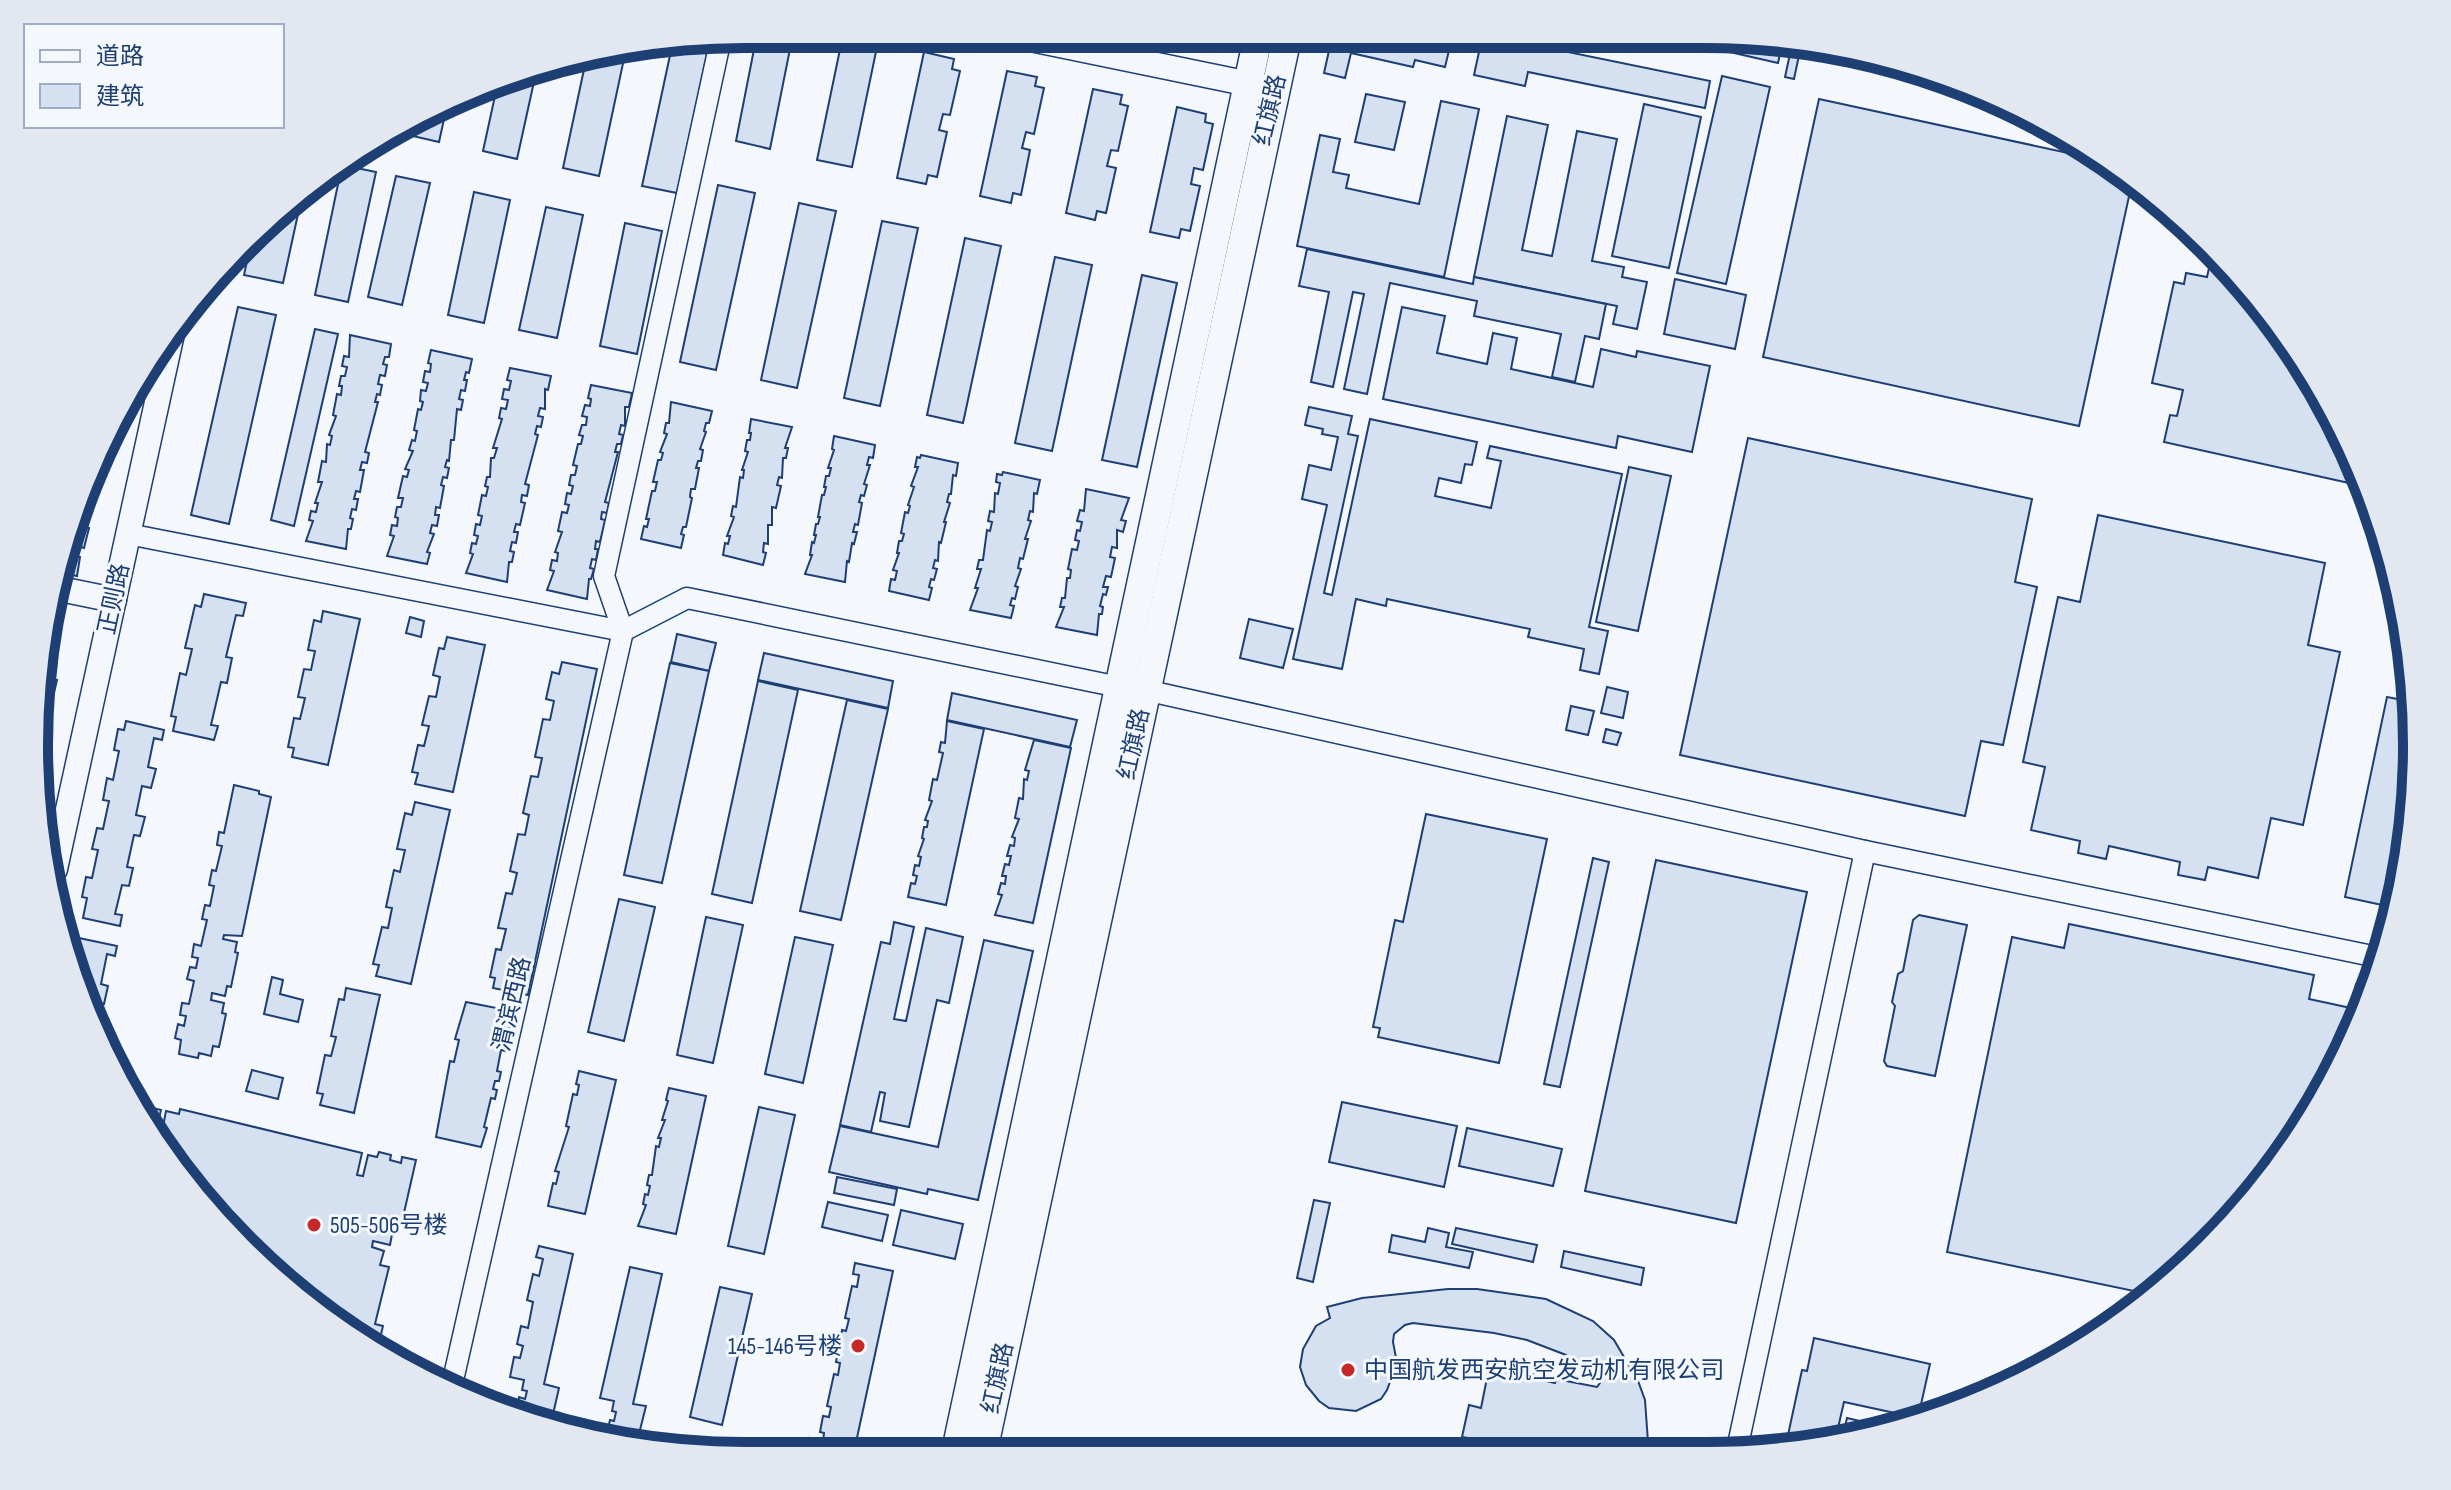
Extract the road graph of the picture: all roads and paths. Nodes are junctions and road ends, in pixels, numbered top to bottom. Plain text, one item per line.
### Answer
1 (1075, 48) edge
2 (1259, 48) edge
3 (1281, 48) edge
4 (719, 49) edge
5 (1261, 86) junction
6 (167, 355) edge
7 (128, 534) junction
8 (66, 590) edge
9 (114, 600) junction
10 (623, 631) junction
11 (1132, 688) junction
12 (1865, 851) junction
13 (57, 858) edge
14 (2370, 956) edge
15 (454, 1378) edge
16 (1739, 1441) edge
17 (958, 1442) edge
18 (985, 1442) edge

1 - 5 street
2 - 5 main road, 红旗路
3 - 5 main road, 红旗路
4 - 10 street
5 - 11 main road, 红旗路
6 - 7 street, 正则路
7 - 9 street, 正则路
7 - 10 street
8 - 9 street
9 - 13 street, 正则路
10 - 11 street
10 - 15 street, 渭滨西路
11 - 12 street
11 - 17 main road, 红旗路
11 - 18 main road, 红旗路
12 - 14 street
12 - 16 street

